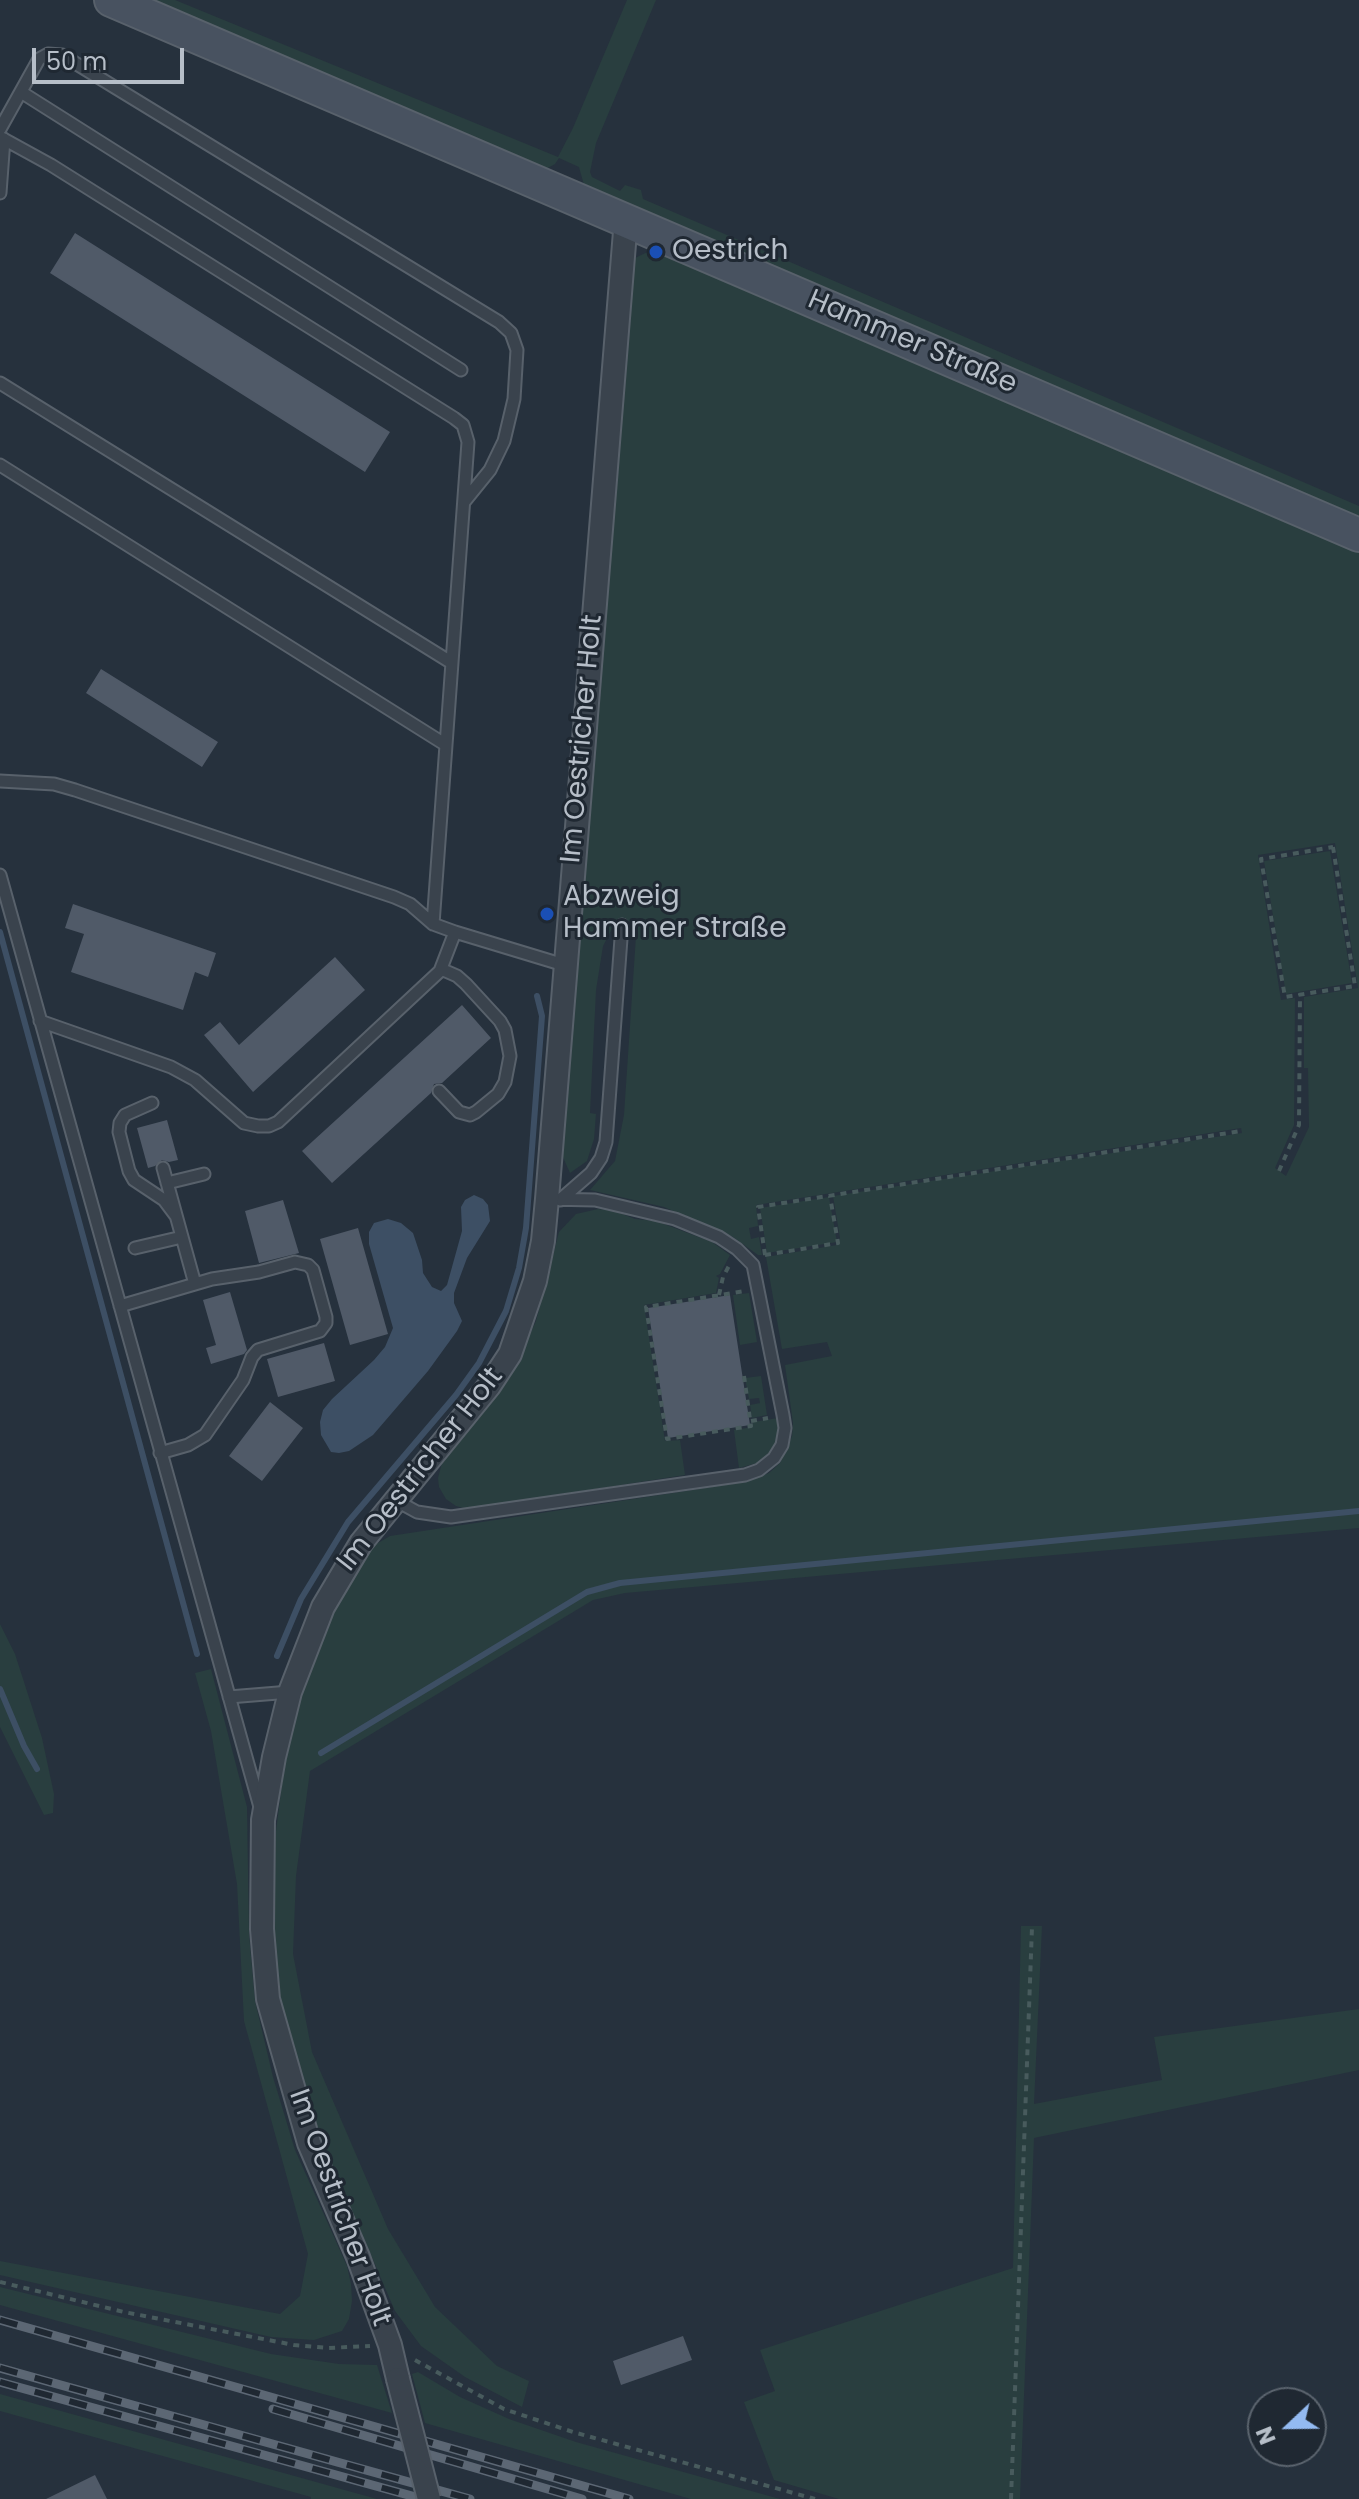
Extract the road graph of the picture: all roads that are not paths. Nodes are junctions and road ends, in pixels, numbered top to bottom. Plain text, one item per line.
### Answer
1 (111, 0) edge
2 (21, 92) junction
3 (1, 135) edge
4 (0, 193) edge
5 (626, 219) junction
6 (461, 370) dead end
7 (0, 383) edge
8 (0, 465) edge
9 (463, 502) junction
10 (1359, 535) edge
11 (452, 663) junction
12 (446, 745) junction
13 (0, 781) edge
14 (0, 875) edge
15 (433, 924) junction
16 (622, 925) dead end
17 (455, 932) junction
18 (564, 965) junction
19 (441, 969) junction
20 (40, 1021) junction
21 (439, 1091) dead end
22 (152, 1103) dead end
23 (163, 1168) dead end
24 (204, 1174) dead end
25 (167, 1183) junction
26 (553, 1199) junction
27 (176, 1216) junction
28 (182, 1237) junction
29 (135, 1248) dead end
30 (195, 1284) junction
31 (120, 1306) junction
32 (160, 1453) junction
33 (395, 1500) junction
34 (290, 1692) junction
35 (229, 1697) junction
36 (263, 1820) junction
37 (429, 2499) edge

1 - 5 main road, Hammer Straße
2 - 3 lane
2 - 6 lane
2 - 9 lane
3 - 4 lane
3 - 9 lane
5 - 10 main road, Hammer Straße
5 - 18 street, Im Oestricher Holt
7 - 11 lane
8 - 12 lane
9 - 11 lane
11 - 12 lane
12 - 15 lane
13 - 15 lane
14 - 20 lane
15 - 17 lane
16 - 26 lane
17 - 18 lane
17 - 19 lane
18 - 26 street, Im Oestricher Holt
19 - 20 lane
19 - 21 lane
20 - 31 lane
22 - 27 lane
23 - 25 lane
24 - 25 lane
25 - 27 lane
26 - 33 street, Im Oestricher Holt
26 - 33 lane
27 - 28 lane
28 - 29 lane
28 - 30 lane
30 - 31 lane
30 - 32 lane
31 - 32 lane
32 - 35 lane
33 - 34 street, Im Oestricher Holt
34 - 35 lane
34 - 36 street, Im Oestricher Holt
35 - 36 lane
36 - 37 street, Im Oestricher Holt, bridge

